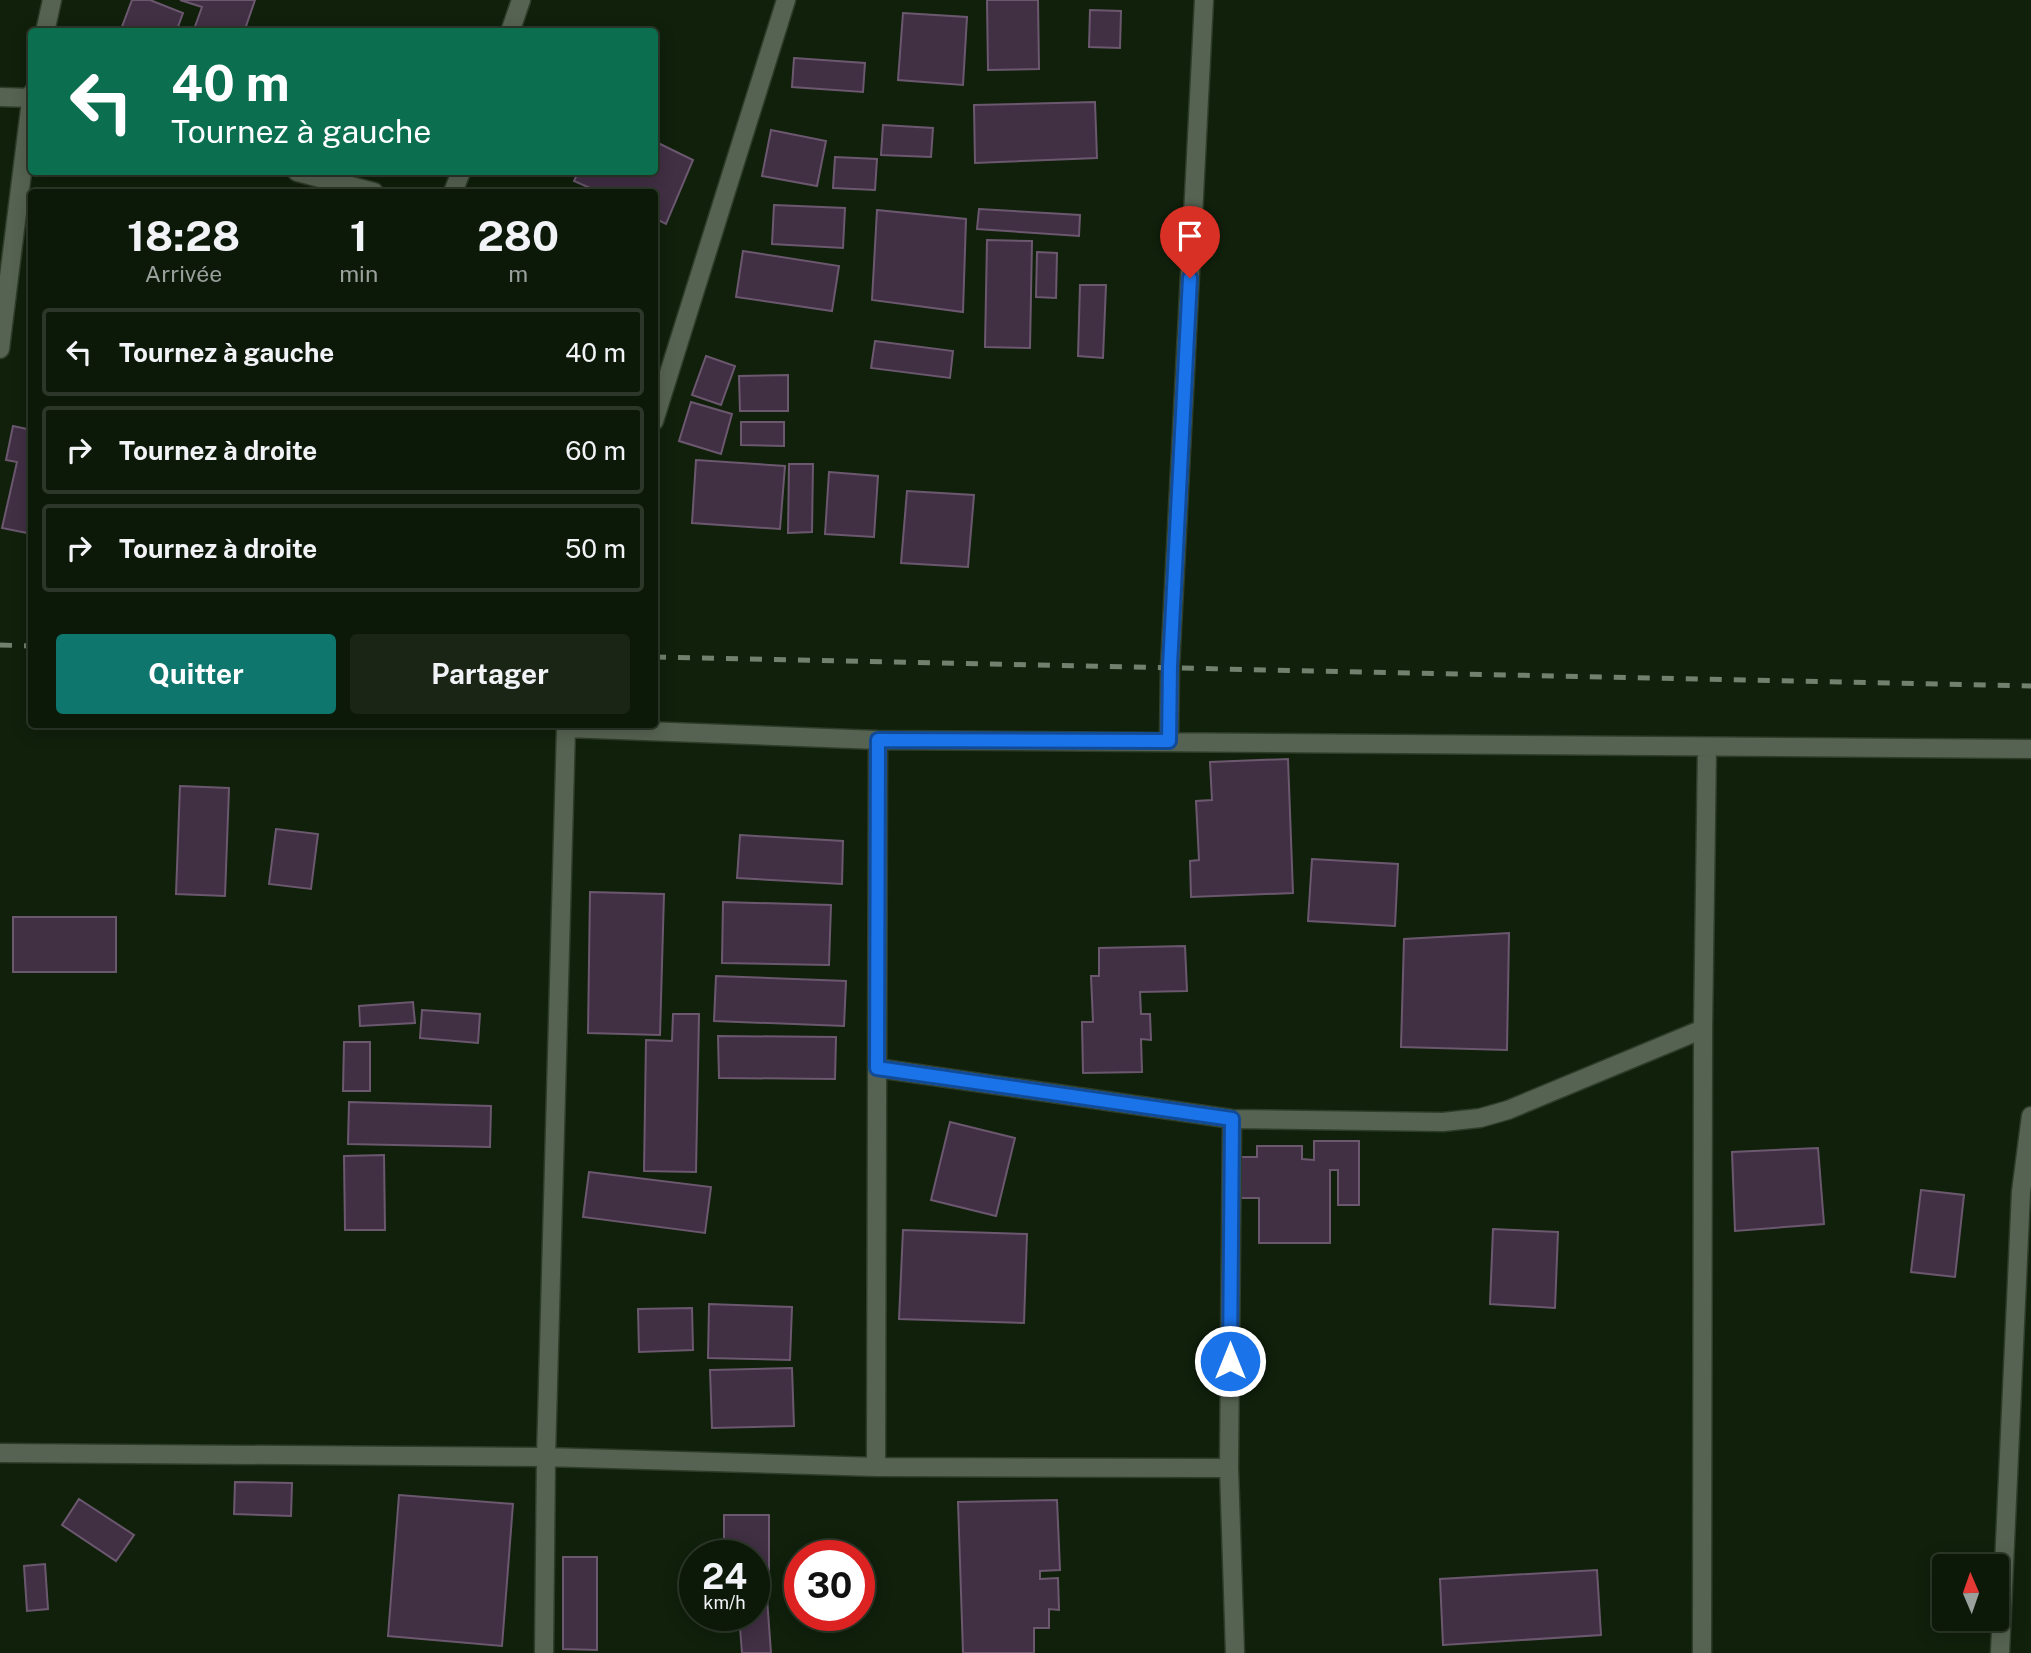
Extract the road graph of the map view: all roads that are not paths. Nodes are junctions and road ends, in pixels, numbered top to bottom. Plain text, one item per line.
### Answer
1 (52, 0) edge
2 (521, 0) edge
3 (786, 0) edge
4 (1204, 0) edge
5 (46, 28) edge
6 (511, 28) edge
7 (0, 97) edge
8 (28, 97) edge
9 (28, 121) edge
10 (309, 175) edge
11 (362, 189) edge
12 (0, 349) edge
13 (658, 408) edge
14 (878, 740) junction
15 (1169, 741) junction
16 (1707, 748) junction
17 (2031, 749) edge
18 (1703, 1029) junction
19 (877, 1068) junction
20 (2031, 1116) edge
21 (1232, 1119) junction
22 (0, 1453) edge
23 (546, 1457) junction
24 (876, 1467) junction
25 (1229, 1468) junction
26 (544, 1653) edge
27 (1235, 1653) edge
28 (1702, 1653) edge
29 (2000, 1653) edge

1 - 5 street
2 - 6 street
3 - 13 street
4 - 15 street
7 - 8 street
9 - 12 street
10 - 11 street
14 - 15 street
14 - 19 street
14 - 23 street
15 - 16 street
16 - 17 street
16 - 18 street
18 - 21 street
18 - 28 street
19 - 21 street
19 - 24 street
20 - 29 street
21 - 25 street
22 - 23 street
23 - 24 street
23 - 26 street
24 - 25 street
25 - 27 street

